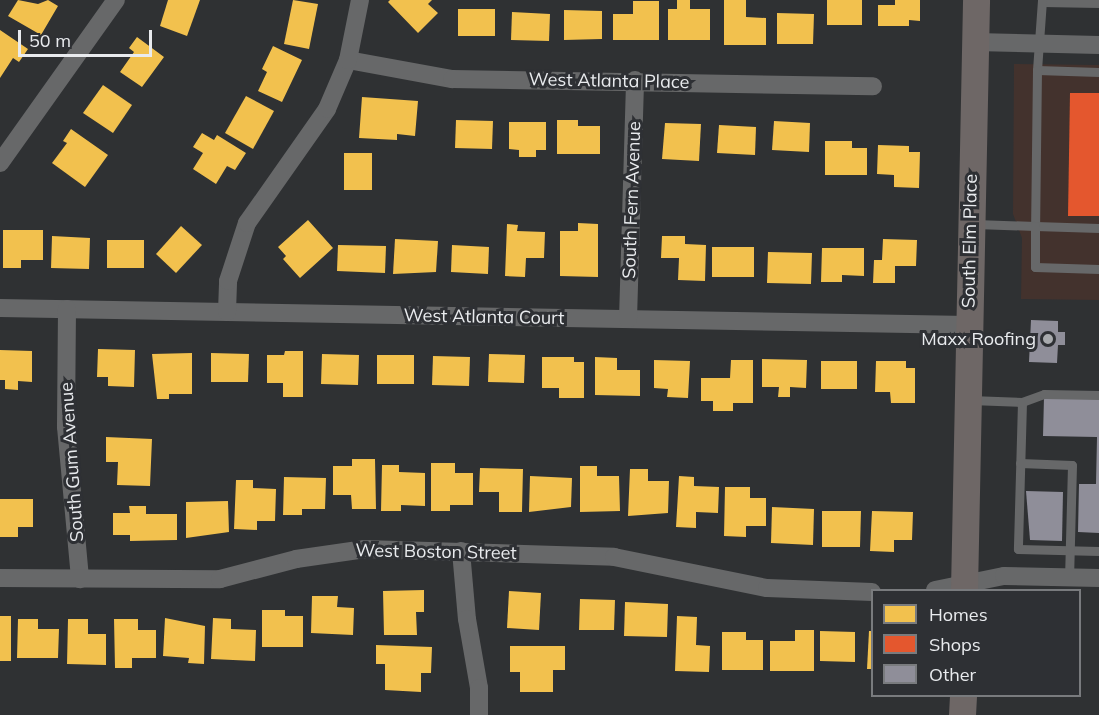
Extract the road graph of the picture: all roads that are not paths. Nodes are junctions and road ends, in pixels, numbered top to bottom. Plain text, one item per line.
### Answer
1 (116, 0) edge
2 (360, 0) edge
3 (976, 0) edge
4 (1042, 1) edge
5 (1099, 3) edge
6 (975, 42) junction
7 (1038, 43) junction
8 (1099, 45) edge
9 (348, 60) junction
10 (1037, 70) junction
11 (1099, 72) edge
12 (635, 80) junction
13 (873, 86) dead end
14 (0, 163) edge
15 (970, 224) junction
16 (1035, 226) junction
17 (1099, 228) edge
18 (1099, 269) edge
19 (0, 308) edge
20 (67, 309) junction
21 (227, 312) junction
22 (628, 319) junction
23 (969, 325) junction
24 (1099, 395) edge
25 (968, 400) junction
26 (1022, 402) junction
27 (1020, 463) junction
28 (1070, 550) junction
29 (461, 551) junction
30 (1099, 551) edge
31 (1069, 577) junction
32 (0, 578) edge
33 (1099, 578) edge
34 (80, 579) junction
35 (964, 587) edge
36 (871, 592) edge
37 (963, 697) edge
38 (479, 715) edge
39 (962, 715) edge

1 - 14 street
2 - 9 street
3 - 6 main road, South Elm Place
4 - 5 lane
4 - 7 lane
6 - 7 street
6 - 15 main road, South Elm Place
7 - 8 street
7 - 10 lane
9 - 12 street, West Atlanta Place
9 - 21 street
10 - 11 lane
10 - 16 lane
12 - 13 street, West Atlanta Place
12 - 22 street, South Fern Avenue
15 - 16 lane
15 - 23 main road, South Elm Place
16 - 17 lane
16 - 18 lane
19 - 20 street, West Atlanta Court
20 - 21 street, West Atlanta Court
20 - 34 street, South Gum Avenue
21 - 22 street, West Atlanta Court
22 - 23 street, West Atlanta Court
23 - 25 main road, South Elm Place
24 - 26 lane
25 - 26 lane
25 - 35 main road, South Elm Place
26 - 27 lane
27 - 28 lane
27 - 28 lane
28 - 30 lane
28 - 31 lane
29 - 34 street, West Boston Street
29 - 36 street, West Boston Street
29 - 38 street
31 - 33 street
31 - 35 street
32 - 34 street, West Boston Street
37 - 39 main road

